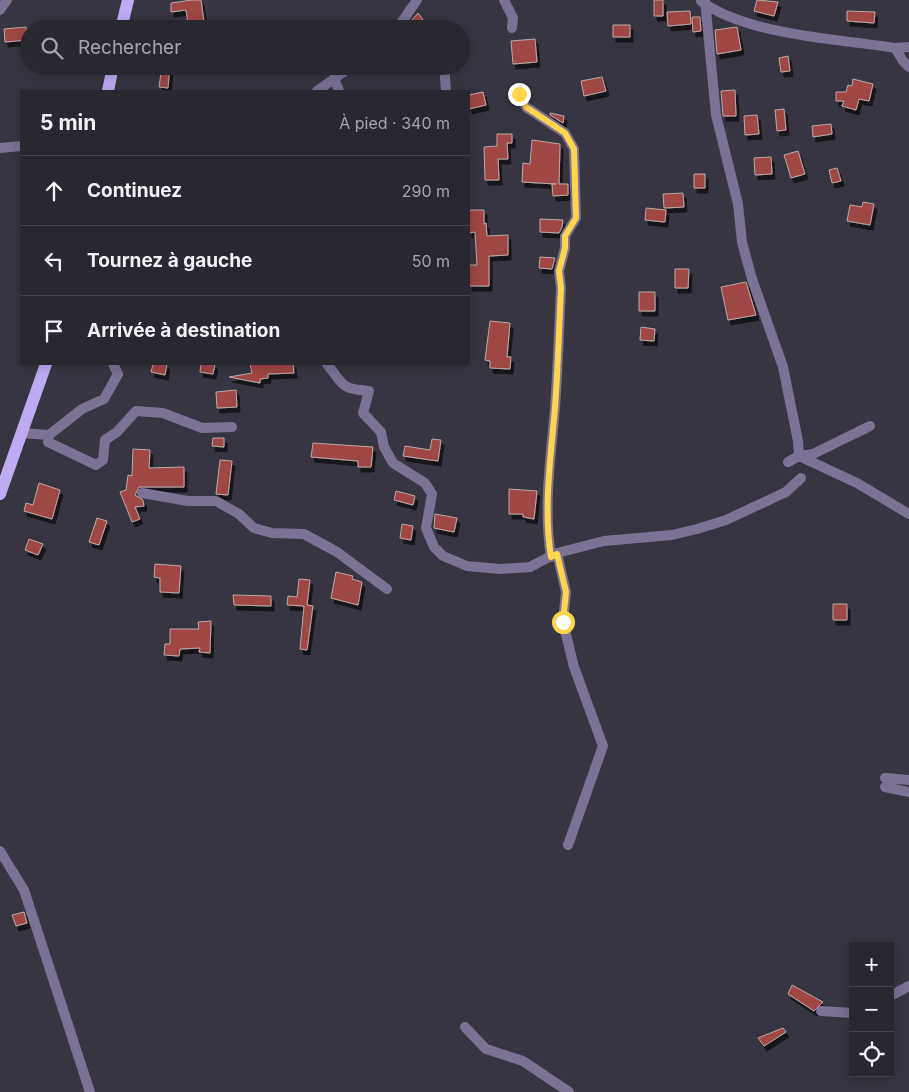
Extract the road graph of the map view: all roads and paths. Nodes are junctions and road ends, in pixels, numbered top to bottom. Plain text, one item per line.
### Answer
1 (7, 0) edge
2 (128, 0) edge
3 (417, 0) edge
4 (504, 0) edge
5 (703, 1) edge
6 (0, 10) edge
7 (123, 20) edge
8 (403, 20) edge
9 (512, 28) dead end
10 (909, 47) edge
11 (895, 48) junction
12 (909, 67) edge
13 (111, 75) edge
14 (338, 75) edge
15 (445, 75) edge
16 (334, 78) junction
17 (108, 90) edge
18 (318, 90) edge
19 (339, 90) edge
20 (446, 90) edge
21 (519, 94) dead end
22 (20, 146) edge
23 (0, 148) edge
24 (46, 365) edge
25 (114, 365) edge
26 (328, 365) edge
27 (870, 426) dead end
28 (232, 427) dead end
29 (21, 433) junction
30 (48, 435) junction
31 (798, 456) junction
32 (788, 462) dead end
33 (802, 478) dead end
34 (142, 493) dead end
35 (0, 494) edge
36 (909, 514) edge
37 (554, 555) junction
38 (387, 589) dead end
39 (909, 780) edge
40 (909, 792) edge
41 (568, 845) dead end
42 (0, 851) edge
43 (909, 986) edge
44 (894, 994) edge
45 (821, 1011) dead end
46 (849, 1013) edge
47 (465, 1027) dead end
48 (90, 1092) edge
49 (569, 1092) edge

1 - 6 street
2 - 7 main road
3 - 8 street
4 - 9 street
5 - 11 street
5 - 31 street
10 - 11 street
11 - 12 street
13 - 17 main road
14 - 16 street
15 - 20 street
16 - 18 street
16 - 19 street
21 - 37 street
22 - 23 street
24 - 29 main road
25 - 30 street
26 - 37 street
27 - 31 street
28 - 30 street
29 - 30 street
29 - 35 main road
31 - 32 street
31 - 36 street
33 - 37 street
34 - 38 street
37 - 41 street
39 - 40 street
42 - 48 street
43 - 44 street
45 - 46 street
47 - 49 street

